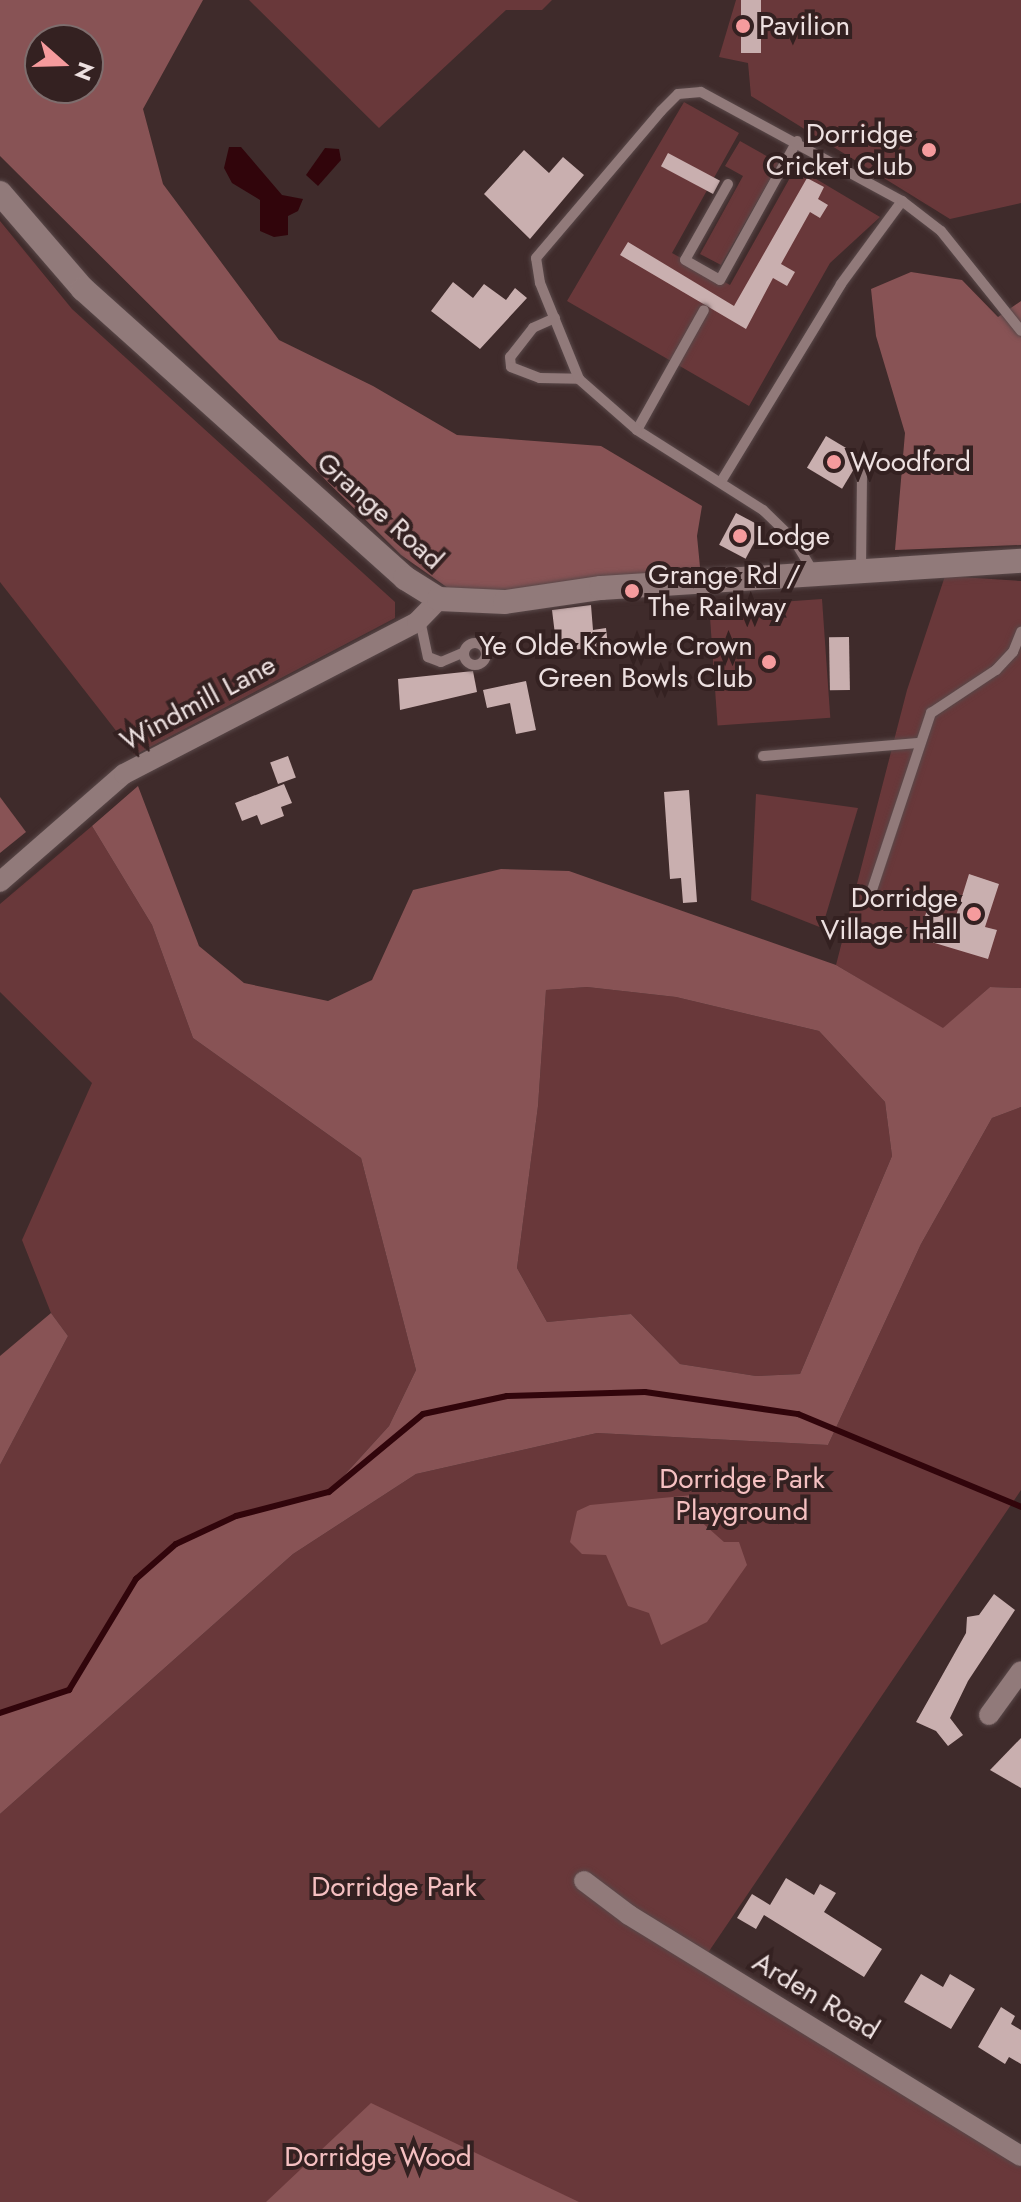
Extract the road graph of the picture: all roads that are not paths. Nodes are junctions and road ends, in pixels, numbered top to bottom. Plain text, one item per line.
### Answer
1 (797, 141) junction
2 (728, 184) dead end
3 (0, 193) edge
4 (902, 201) junction
5 (704, 310) dead end
6 (555, 318) junction
7 (1021, 331) edge
8 (579, 379) junction
9 (637, 430) junction
10 (862, 471) dead end
11 (722, 480) junction
12 (1021, 561) edge
13 (861, 570) junction
14 (814, 573) junction
15 (439, 599) junction
16 (420, 618) junction
17 (1021, 632) edge
18 (464, 652) dead end
19 (918, 743) junction
20 (763, 756) dead end
21 (0, 882) edge
22 (872, 890) dead end
23 (1021, 1673) edge
24 (989, 1715) dead end
25 (584, 1881) dead end
26 (1021, 2156) edge

1 - 2 lane
1 - 4 lane
1 - 6 lane
3 - 15 main road, Grange Road
4 - 7 lane
4 - 11 lane
5 - 9 lane
6 - 8 lane
6 - 8 lane
8 - 9 lane
9 - 11 lane
10 - 13 lane
11 - 14 lane
12 - 13 main road, Grange Road
13 - 14 main road, Grange Road
14 - 15 main road, Grange Road
15 - 16 street, Windmill Lane
16 - 18 lane
16 - 21 street, Windmill Lane
17 - 19 lane
19 - 20 lane
19 - 22 lane
23 - 24 street
25 - 26 street, Arden Road

